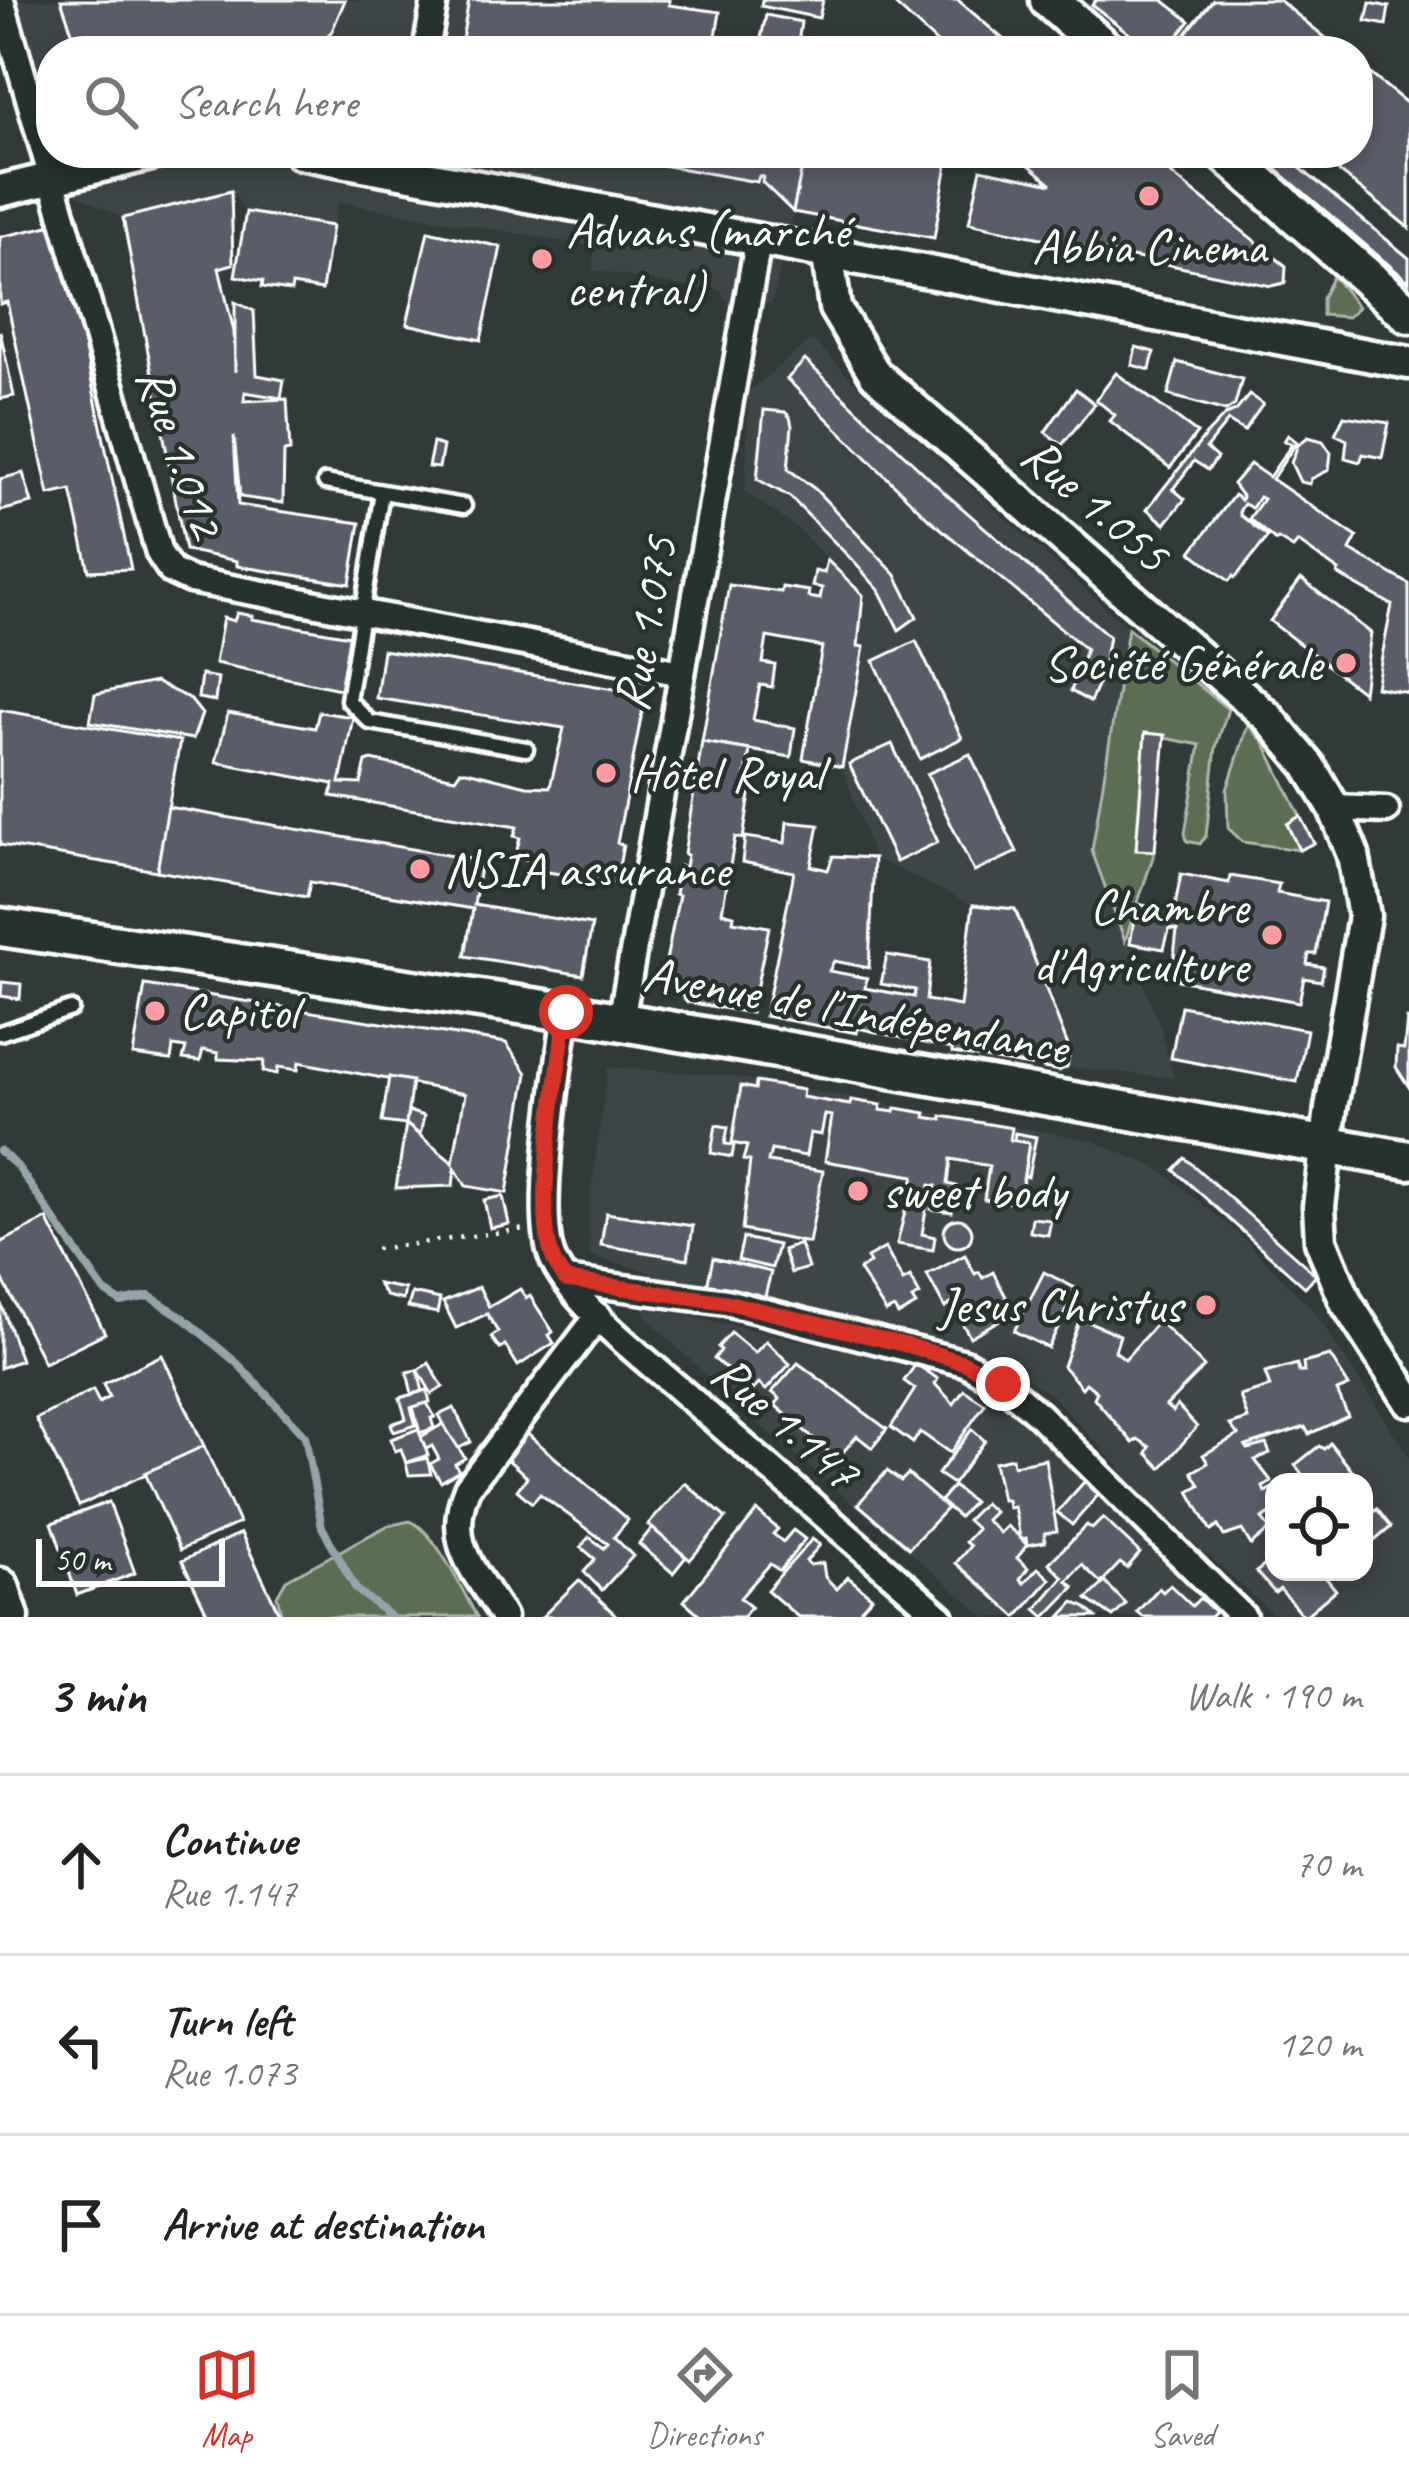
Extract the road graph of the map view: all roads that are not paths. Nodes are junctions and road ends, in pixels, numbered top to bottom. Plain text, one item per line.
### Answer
1 (1, 0) edge
2 (435, 0) edge
3 (1049, 0) edge
4 (429, 36) edge
5 (1090, 36) edge
6 (36, 127) edge
7 (47, 168) edge
8 (92, 168) edge
9 (427, 168) edge
10 (1242, 168) edge
11 (50, 178) junction
12 (0, 191) edge
13 (758, 242) junction
14 (827, 256) junction
15 (1409, 314) edge
16 (1409, 363) edge
17 (325, 482) dead end
18 (382, 493) junction
19 (464, 506) dead end
20 (363, 611) junction
21 (682, 674) junction
22 (526, 749) dead end
23 (1334, 808) junction
24 (1386, 810) dead end
25 (0, 927) edge
26 (71, 1009) dead end
27 (566, 1012) junction
28 (621, 1021) junction
29 (0, 1033) edge
30 (1328, 1145) junction
31 (1409, 1160) edge
32 (566, 1280) junction
33 (598, 1316) junction
34 (1409, 1400) edge
35 (0, 1587) edge
36 (10, 1617) edge
37 (503, 1617) edge
38 (940, 1617) edge
39 (1243, 1617) edge

1 - 6 street, Rue 1.012
2 - 4 street
3 - 5 main road
7 - 11 street, Rue 1.012
8 - 11 street
9 - 13 street
10 - 15 main road
11 - 12 street
11 - 20 street, Rue 1.012
13 - 14 street
13 - 21 street, Rue 1.075
14 - 16 street
14 - 23 street, Rue 1.055
17 - 18 lane
18 - 19 lane
18 - 20 lane
20 - 21 street, Rue 1.012
20 - 22 lane
21 - 28 street, Rue 1.075
23 - 24 street
23 - 30 street, Rue 1.055
25 - 27 main road, Avenue de l'Indépendance
26 - 29 lane
27 - 28 main road, Avenue de l'Indépendance
27 - 32 street, Rue 1.147
28 - 30 main road, Avenue de l'Indépendance
30 - 31 main road, Avenue de l'Indépendance
30 - 34 street, Rue 1.055
32 - 33 street, Rue 1.147
32 - 39 street
33 - 37 street
33 - 38 street, Rue 1.147
35 - 36 main road

